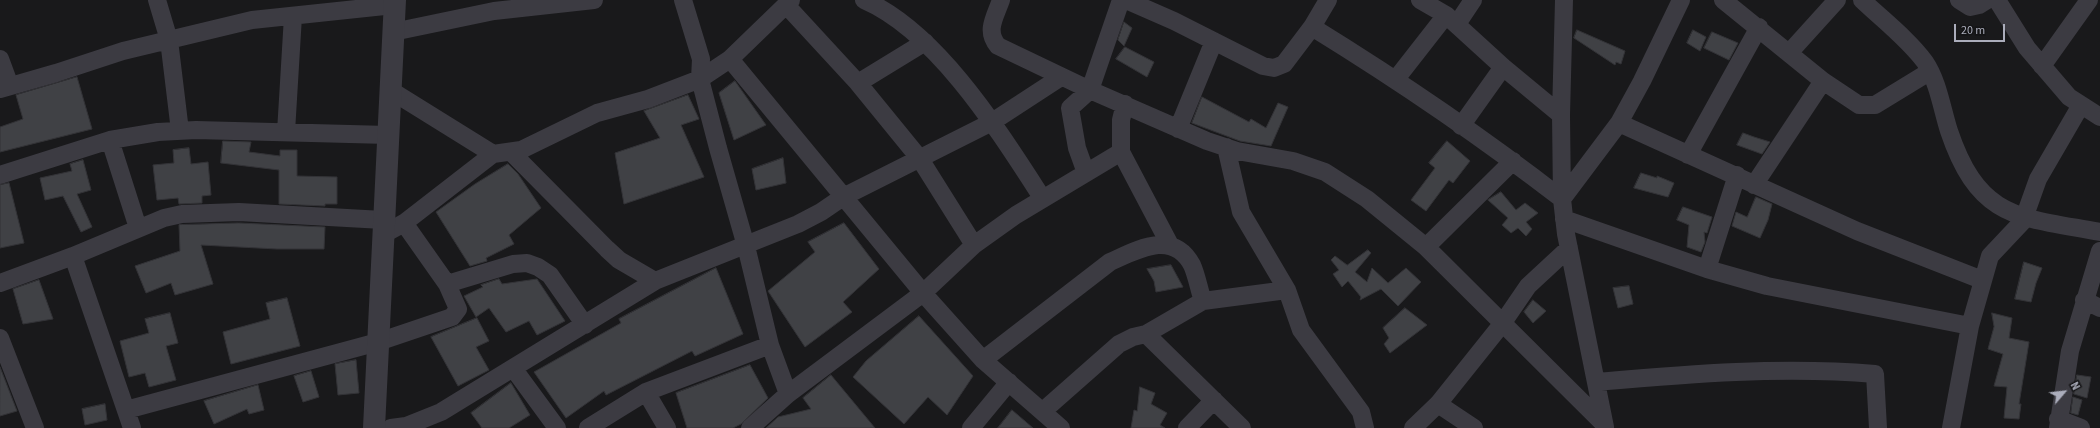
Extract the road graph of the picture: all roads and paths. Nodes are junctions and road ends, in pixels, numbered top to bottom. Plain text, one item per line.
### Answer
1 (157, 0) edge
2 (594, 0) edge
3 (684, 0) edge
4 (1001, 0) edge
5 (1120, 0) edge
6 (1126, 0) edge
7 (1328, 0) edge
8 (1420, 0) edge
9 (1473, 0) edge
10 (1564, 0) edge
11 (1681, 0) edge
12 (1723, 0) edge
13 (1837, 0) edge
14 (1862, 0) edge
15 (1959, 0) edge
16 (1987, 0) edge
17 (1998, 0) edge
18 (788, 2) edge
19 (873, 2) edge
20 (2084, 2) edge
21 (394, 3) edge
22 (293, 16) junction
23 (1451, 20) junction
24 (1312, 27) junction
25 (1759, 28) junction
26 (393, 32) junction
27 (169, 40) junction
28 (1214, 41) junction
29 (925, 42) junction
30 (1789, 53) junction
31 (0, 59) edge
32 (730, 59) junction
33 (1503, 66) junction
34 (2042, 66) junction
35 (1929, 72) junction
36 (1062, 77) junction
37 (700, 79) junction
38 (1396, 79) junction
39 (1823, 81) junction
40 (858, 83) junction
41 (5, 88) edge
42 (390, 90) junction
43 (1090, 90) junction
44 (1125, 104) junction
45 (2081, 105) junction
46 (1561, 115) junction
47 (2100, 117) edge
48 (992, 122) junction
49 (1619, 123) junction
50 (1461, 126) junction
51 (1178, 129) junction
52 (180, 131) junction
53 (286, 132) junction
54 (388, 135) junction
55 (110, 140) junction
56 (1226, 147) junction
57 (511, 152) junction
58 (1121, 152) junction
59 (493, 154) junction
60 (1688, 155) junction
61 (920, 159) junction
62 (1513, 161) junction
63 (1086, 173) junction
64 (0, 175) edge
65 (1736, 175) junction
66 (1754, 185) junction
67 (842, 197) junction
68 (1043, 199) junction
69 (1562, 199) junction
70 (2024, 218) junction
71 (1564, 219) junction
72 (390, 226) junction
73 (138, 228) junction
74 (2100, 232) edge
75 (974, 245) junction
76 (1170, 245) junction
77 (746, 246) junction
78 (1426, 247) junction
79 (1569, 248) junction
80 (2100, 251) edge
81 (73, 256) junction
82 (1707, 269) junction
83 (1982, 280) junction
84 (655, 281) junction
85 (0, 282) edge
86 (447, 284) junction
87 (1287, 290) junction
88 (923, 293) junction
89 (1203, 301) junction
90 (2092, 304) edge
91 (1502, 324) junction
92 (585, 325) junction
93 (1970, 326) junction
94 (1146, 334) junction
95 (0, 338) edge
96 (378, 342) junction
97 (770, 345) junction
98 (983, 360) junction
99 (513, 368) junction
100 (1009, 382) junction
101 (1596, 382) junction
102 (646, 392) junction
103 (788, 394) junction
104 (1214, 400) junction
105 (1438, 404) junction
106 (126, 410) junction
107 (1043, 411) junction
108 (427, 424) edge
109 (2058, 424) edge
110 (760, 425) edge
111 (1605, 426) edge
112 (35, 428) edge
113 (132, 428) edge
114 (374, 428) edge
115 (392, 428) edge
116 (557, 428) edge
117 (588, 428) edge
118 (667, 428) edge
119 (971, 428) edge
120 (1061, 428) edge
121 (1187, 428) edge
122 (1242, 428) edge
123 (1365, 428) edge
124 (1413, 428) edge
125 (1474, 428) edge
126 (1878, 428) edge
127 (1951, 428) edge
128 (2081, 428) edge

1 - 27 street
2 - 26 street
3 - 37 street
4 - 36 street
5 - 43 street
6 - 28 street
7 - 24 street
8 - 23 street
9 - 23 street
10 - 46 street
11 - 49 street
12 - 25 street
13 - 30 street
14 - 35 street
15 - 16 street
17 - 34 street
18 - 32 street
18 - 40 street
19 - 29 street
20 - 34 street
21 - 22 street
21 - 26 street
22 - 27 street
22 - 53 street
23 - 33 street
23 - 38 street
24 - 28 street
24 - 38 street
25 - 30 street
25 - 60 street
26 - 42 street
27 - 41 street
27 - 52 street
28 - 51 street
29 - 40 street
29 - 48 street
30 - 39 street
31 - 41 street
32 - 37 street
32 - 67 street
33 - 46 street
33 - 50 street
34 - 45 street
35 - 39 street
35 - 70 street
36 - 43 street
36 - 48 street
37 - 57 street
37 - 77 street
38 - 50 street
39 - 66 street
40 - 61 street
42 - 54 street
42 - 59 street
43 - 44 street
43 - 63 street
44 - 51 street
44 - 58 street
45 - 47 street
45 - 70 street
46 - 69 street
48 - 61 street
48 - 68 street
49 - 60 street
49 - 69 street
50 - 62 street
51 - 56 street
52 - 53 street
52 - 55 street
53 - 54 street
54 - 72 street
55 - 64 street
55 - 73 street
56 - 78 street
56 - 87 street
57 - 59 street
57 - 84 street
58 - 63 street
58 - 76 street
59 - 72 street
60 - 65 street
61 - 67 street
61 - 75 street
62 - 69 street
62 - 78 street
63 - 68 street
65 - 66 street
65 - 82 street
66 - 83 street
67 - 77 street
67 - 88 street
68 - 75 street
69 - 71 street
70 - 74 street
70 - 83 street
71 - 79 street
71 - 82 street
72 - 73 street
72 - 86 street
72 - 96 street
73 - 81 street
75 - 88 street
76 - 89 street
76 - 98 street
77 - 84 street
77 - 97 street
78 - 91 street
79 - 91 street
79 - 101 street
80 - 90 street
81 - 85 street
81 - 106 street
82 - 93 street
83 - 93 street
84 - 92 street
86 - 92 street
86 - 96 street
87 - 89 street
87 - 123 street
88 - 98 street
88 - 103 street
89 - 94 street
90 - 109 street
91 - 105 street
91 - 111 street
92 - 99 street
93 - 127 street
94 - 104 street
94 - 107 street
95 - 112 street
96 - 106 street
96 - 114 street
97 - 102 street
97 - 103 street
98 - 100 street
99 - 108 street
99 - 116 street
100 - 107 street
100 - 119 street
101 - 111 street
101 - 126 street
102 - 117 street
102 - 118 street
103 - 110 street
104 - 121 street
104 - 122 street
105 - 124 street
105 - 125 street
106 - 113 street
107 - 120 street
108 - 115 street
109 - 128 street

